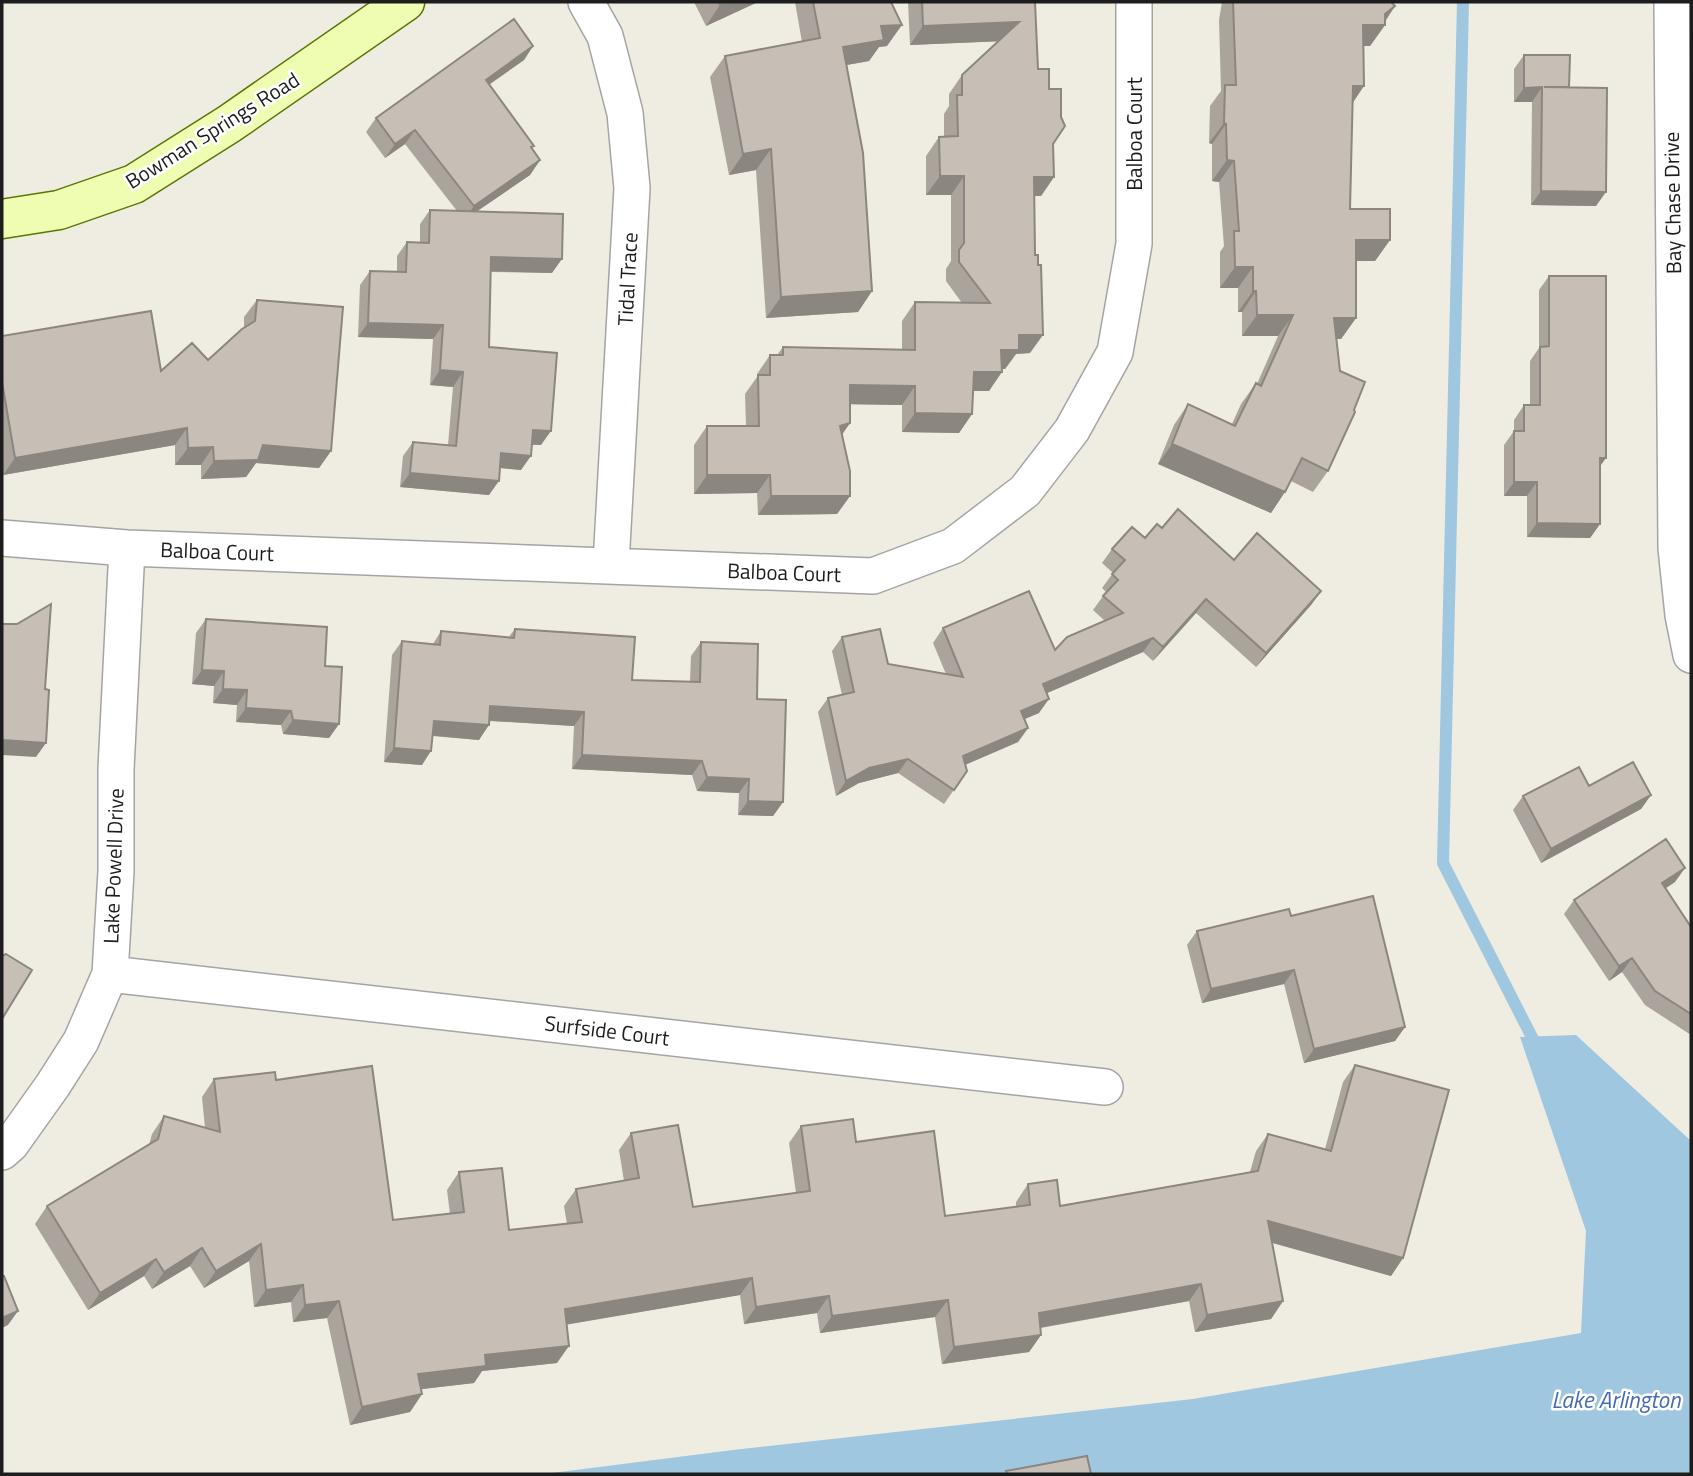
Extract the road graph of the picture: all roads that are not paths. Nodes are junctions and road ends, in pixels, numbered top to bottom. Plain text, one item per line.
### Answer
1 (405, 2) edge
2 (586, 2) edge
3 (1134, 2) edge
4 (1672, 2) edge
5 (2, 219) edge
6 (2, 538) edge
7 (127, 548) junction
8 (611, 564) junction
9 (1691, 655) edge
10 (110, 974) junction
11 (1105, 1087) dead end
12 (2, 1152) edge

1 - 5 street, Bowman Springs Road
2 - 8 street, Tidal Trace
3 - 8 street, Balboa Court
4 - 9 street, Bay Chase Drive
6 - 7 street, Balboa Court
7 - 8 street, Balboa Court
7 - 10 street, Lake Powell Drive
10 - 11 street, Surfside Court
10 - 12 street, Lake Powell Drive

